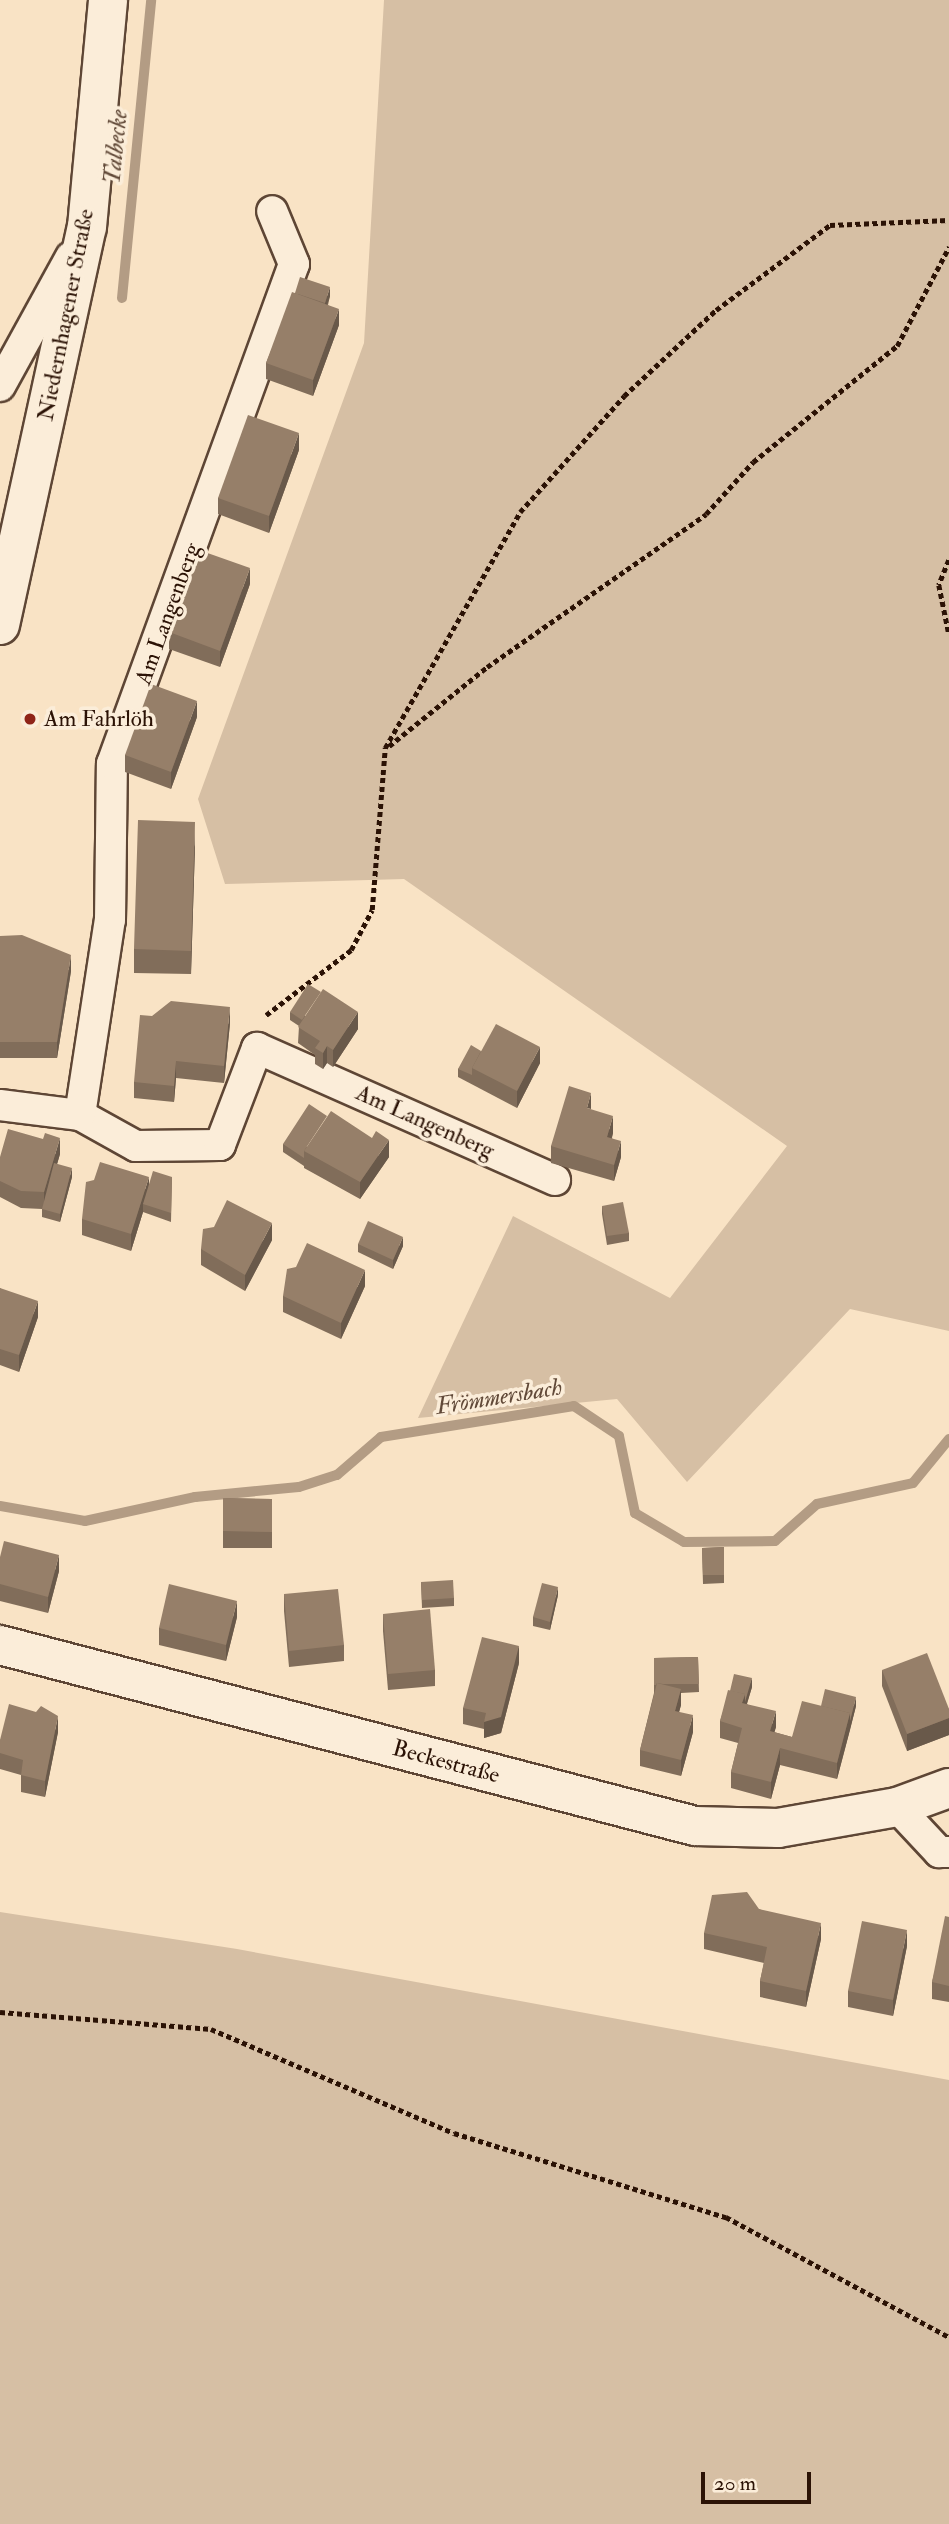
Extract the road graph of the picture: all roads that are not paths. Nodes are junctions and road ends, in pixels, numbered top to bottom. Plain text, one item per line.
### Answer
1 (108, 0) edge
2 (272, 211) dead end
3 (87, 227) junction
4 (0, 386) edge
5 (0, 625) edge
6 (0, 1105) edge
7 (80, 1115) junction
8 (555, 1180) dead end
9 (0, 1645) edge
10 (949, 1788) edge
11 (897, 1807) junction
12 (949, 1852) edge

1 - 3 main road, Niedernhagener Straße
2 - 7 street, Am Langenberg
3 - 4 street
3 - 5 main road, Niedernhagener Straße
6 - 7 street
7 - 8 street, Am Langenberg
9 - 11 main road, Beckestraße
10 - 11 main road, Beckestraße
11 - 12 street

